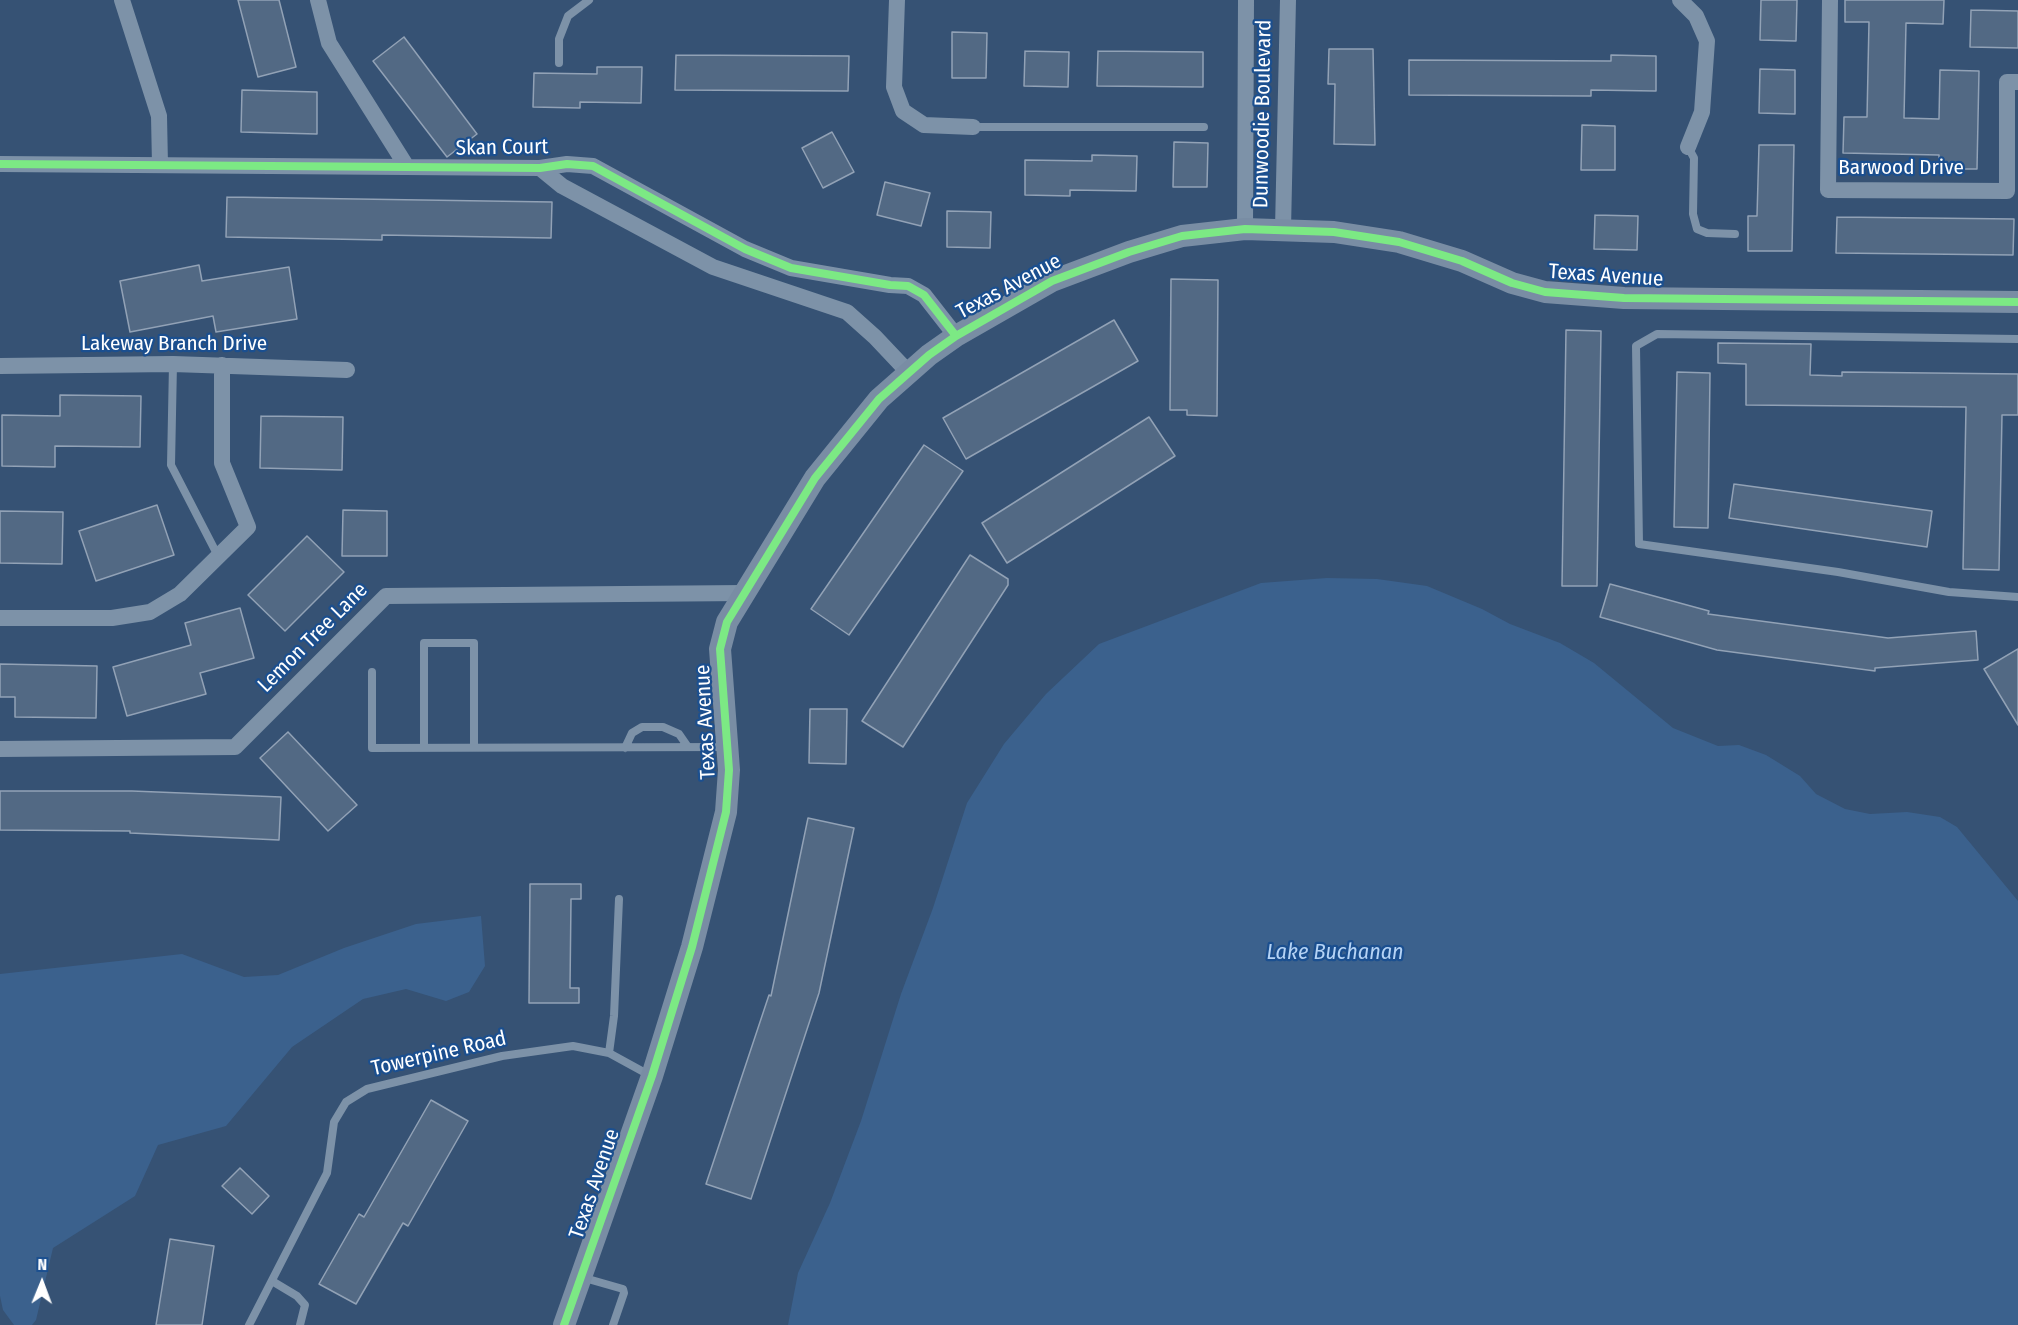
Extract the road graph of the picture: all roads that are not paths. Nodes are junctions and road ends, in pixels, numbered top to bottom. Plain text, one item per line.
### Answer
1 (122, 0) edge
2 (318, 0) edge
3 (589, 0) edge
4 (897, 0) edge
5 (1246, 0) edge
6 (1288, 0) edge
7 (1680, 0) edge
8 (1830, 0) edge
9 (559, 63) dead end
10 (2018, 82) edge
11 (973, 127) joint
12 (1204, 127) dead end
13 (1688, 147) joint
14 (0, 164) edge
15 (160, 165) junction
16 (407, 167) junction
17 (540, 168) junction
18 (1245, 228) junction
19 (1283, 229) junction
20 (1735, 234) dead end
21 (2018, 302) edge
22 (956, 336) junction
23 (2018, 339) edge
24 (172, 364) junction
25 (222, 365) junction
26 (0, 366) edge
27 (347, 370) dead end
28 (909, 373) junction
29 (218, 556) junction
30 (745, 593) junction
31 (2018, 597) edge
32 (0, 618) edge
33 (372, 672) dead end
34 (424, 747) junction
35 (474, 747) junction
36 (688, 747) junction
37 (727, 747) junction
38 (625, 748) junction
39 (0, 749) edge
40 (619, 899) dead end
41 (609, 1053) junction
42 (652, 1076) junction
43 (581, 1277) junction
44 (272, 1281) junction
45 (249, 1325) edge
46 (300, 1325) edge
47 (564, 1325) edge
48 (612, 1325) edge

1 - 15 street
2 - 16 street
3 - 9 lane
4 - 11 street
5 - 18 street, Dunwoodie Boulevard
6 - 19 street, Dunwoodie Boulevard
7 - 13 street
8 - 10 street, Barwood Drive
11 - 12 lane
13 - 20 lane
14 - 15 street, Skan Court
15 - 16 street, Skan Court
16 - 17 street, Skan Court
17 - 22 street, Skan Court
17 - 28 street, Skan Court
18 - 19 street, Texas Avenue
18 - 22 street, Texas Avenue
19 - 21 street, Texas Avenue
22 - 28 street, Texas Avenue
23 - 31 lane
24 - 25 street, Lakeway Branch Drive
24 - 26 street, Lakeway Branch Drive
24 - 29 lane
25 - 27 street, Lakeway Branch Drive
25 - 29 street
28 - 30 street, Texas Avenue
29 - 32 street
30 - 37 street, Texas Avenue
30 - 39 street, Lemon Tree Lane
33 - 34 lane
34 - 35 lane
34 - 35 lane
35 - 38 lane
36 - 37 lane
36 - 38 lane
36 - 38 lane
37 - 42 street, Texas Avenue
40 - 41 lane
41 - 42 lane, Towerpine Road
41 - 44 lane, Towerpine Road
42 - 43 street, Texas Avenue
43 - 47 street, Texas Avenue
43 - 48 lane
44 - 45 lane, Towerpine Road
44 - 46 lane

